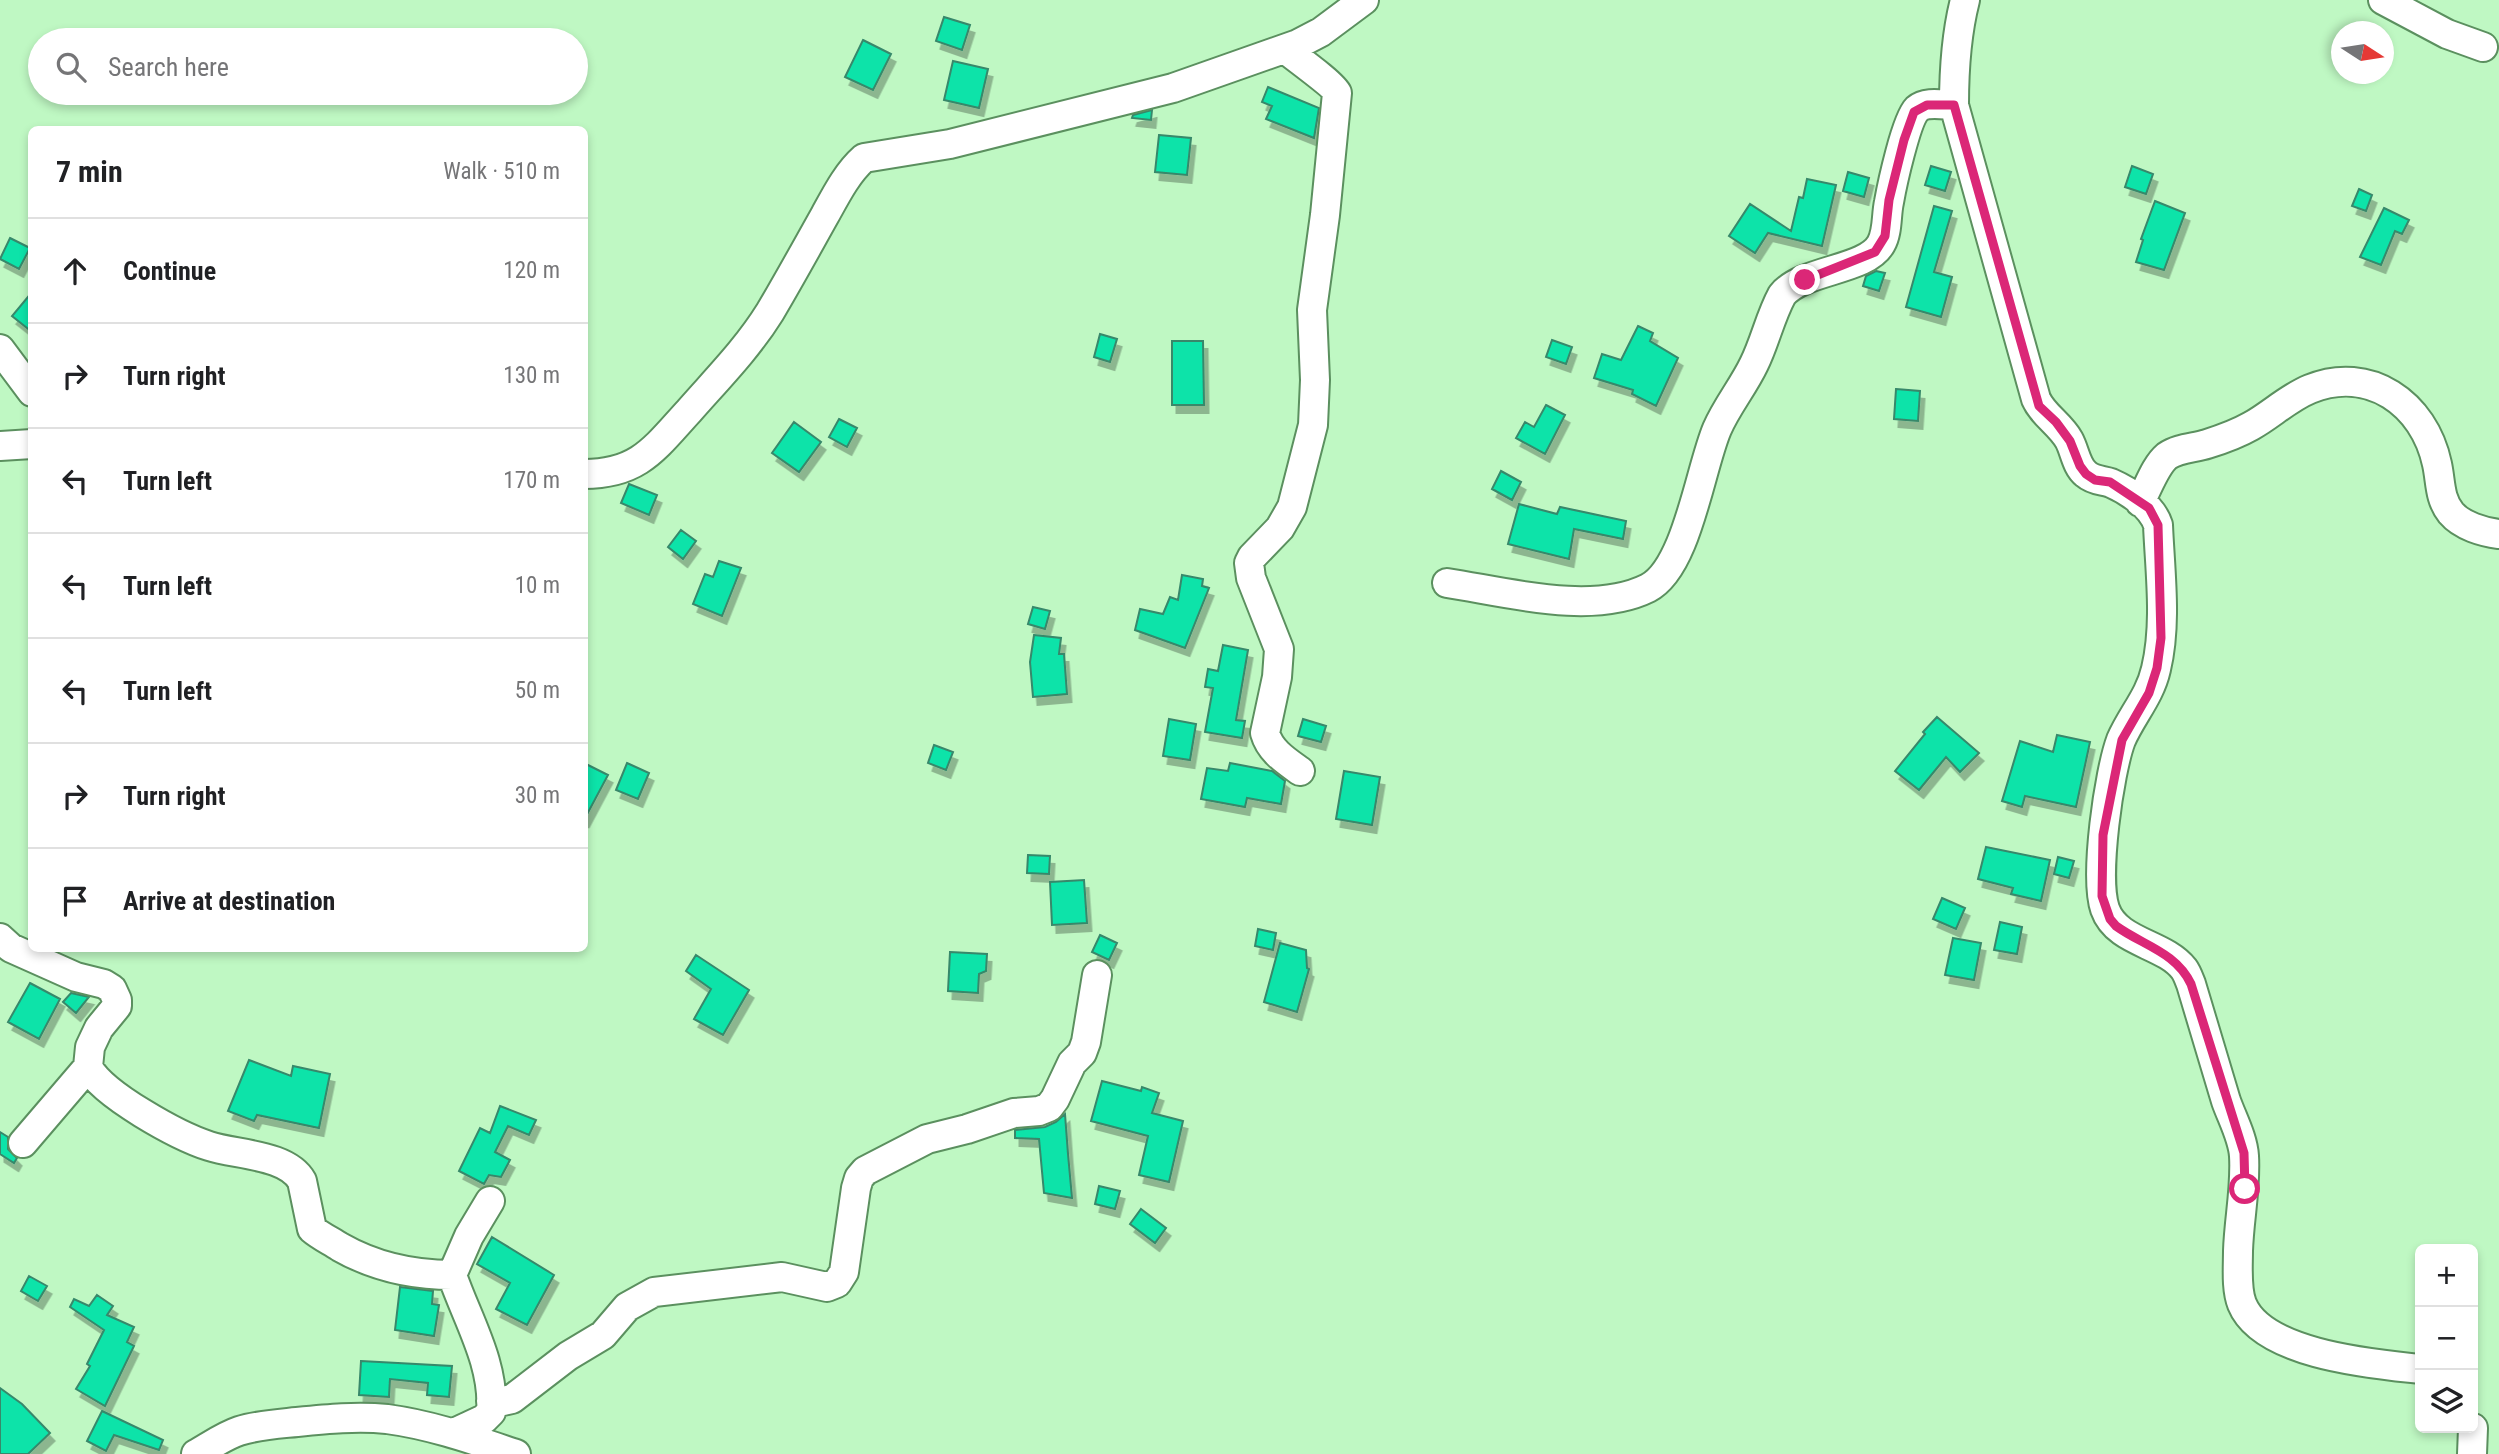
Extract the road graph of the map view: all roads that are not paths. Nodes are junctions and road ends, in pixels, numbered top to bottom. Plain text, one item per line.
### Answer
1 (1364, 0) edge
2 (1965, 0) edge
3 (2383, 0) edge
4 (2483, 47) dead end
5 (1285, 49) junction
6 (1954, 105) junction
7 (0, 349) edge
8 (28, 387) edge
9 (28, 444) edge
10 (0, 446) edge
11 (588, 474) edge
12 (2140, 502) junction
13 (2499, 534) edge
14 (1447, 583) dead end
15 (1300, 771) dead end
16 (0, 938) edge
17 (1097, 975) dead end
18 (88, 1067) junction
19 (23, 1143) dead end
20 (490, 1201) dead end
21 (452, 1275) junction
22 (2415, 1368) edge
23 (491, 1401) junction
24 (454, 1433) junction
25 (2473, 1433) edge
26 (196, 1454) edge
27 (516, 1454) edge
28 (2472, 1454) edge

1 - 5 street
2 - 6 street
3 - 4 street
5 - 11 street
5 - 15 street
6 - 12 street
6 - 14 street
7 - 8 street
9 - 10 street
12 - 13 street
12 - 22 street
16 - 18 street
17 - 23 street
18 - 19 street
18 - 21 street
20 - 21 street
21 - 23 street
23 - 24 street
24 - 26 street
24 - 27 street
25 - 28 street

